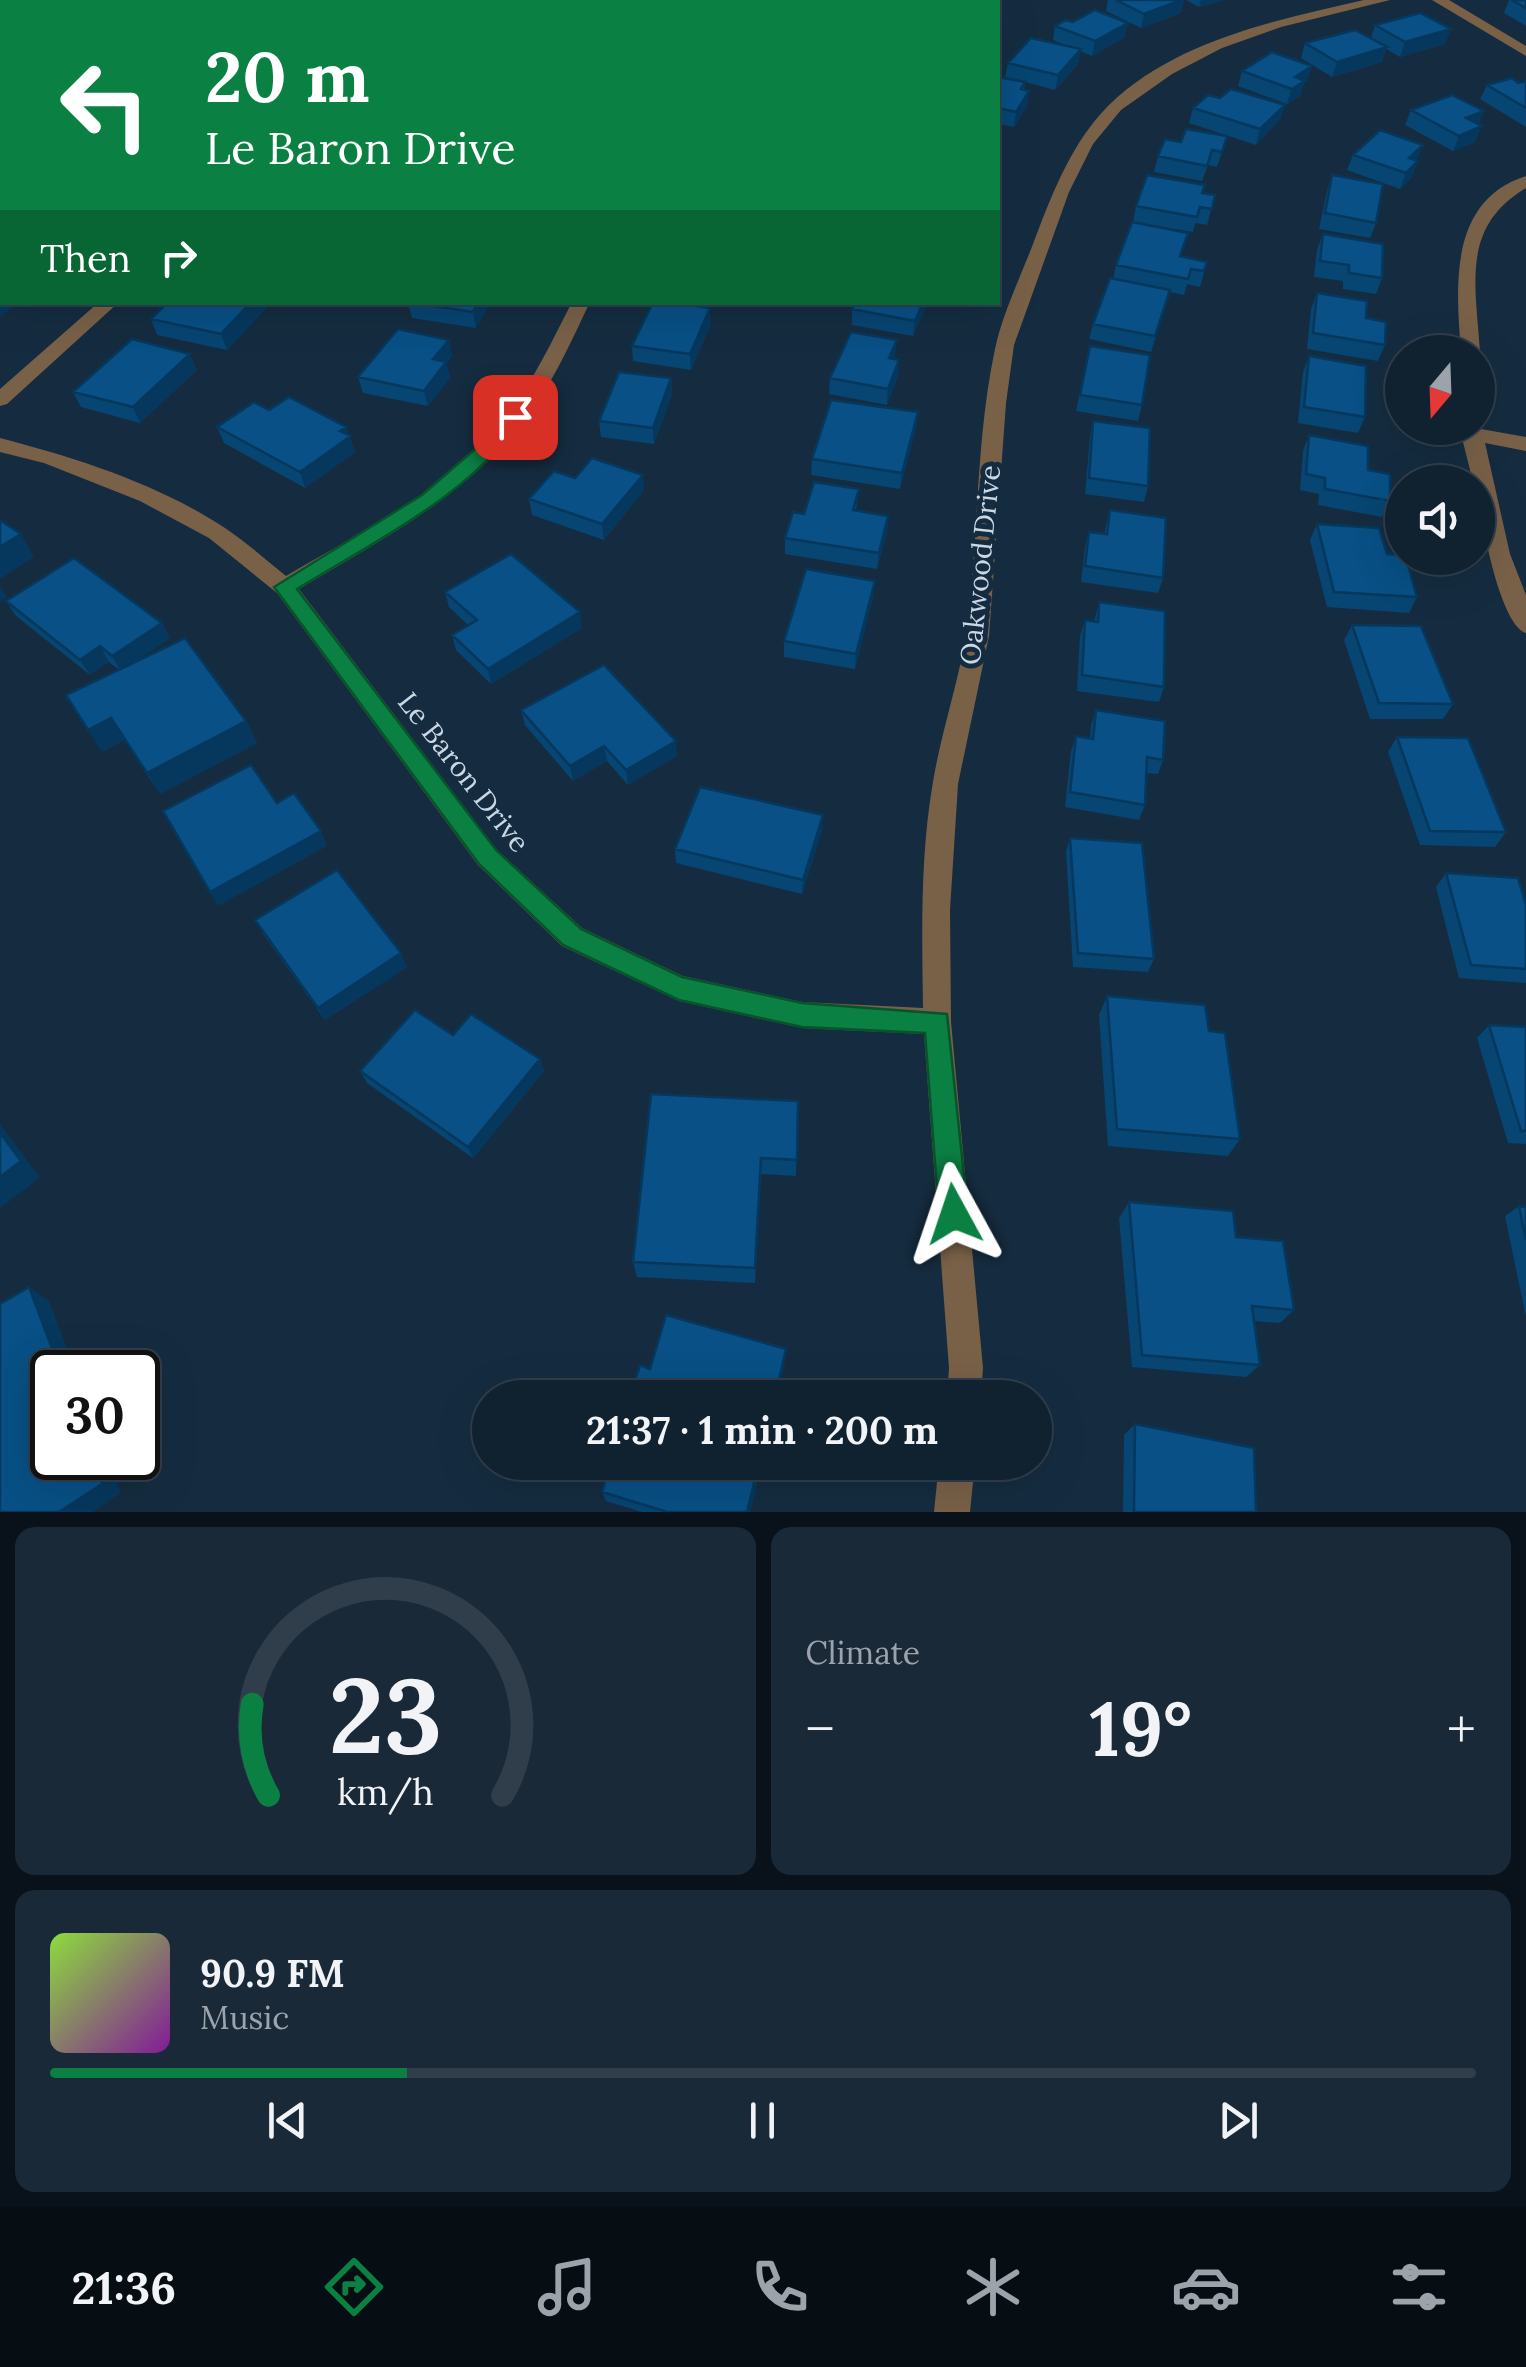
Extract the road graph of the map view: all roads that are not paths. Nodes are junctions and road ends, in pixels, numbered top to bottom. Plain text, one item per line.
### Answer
1 (1383, 0) edge
2 (1439, 0) edge
3 (1526, 52) edge
4 (1526, 181) edge
5 (107, 305) edge
6 (579, 305) edge
7 (1470, 335) edge
8 (0, 400) edge
9 (1495, 437) edge
10 (1526, 444) edge
11 (1474, 445) edge
12 (0, 446) edge
13 (284, 587) junction
14 (1526, 626) edge
15 (938, 1022) junction
16 (965, 1380) edge
17 (955, 1480) edge
18 (952, 1512) edge

1 - 15 street, Oakwood Drive
2 - 3 street
4 - 7 street
5 - 8 street
6 - 13 street
9 - 10 street
11 - 14 street
12 - 13 street, Le Baron Drive
13 - 15 street, Le Baron Drive
15 - 16 street, Oakwood Drive
17 - 18 street

